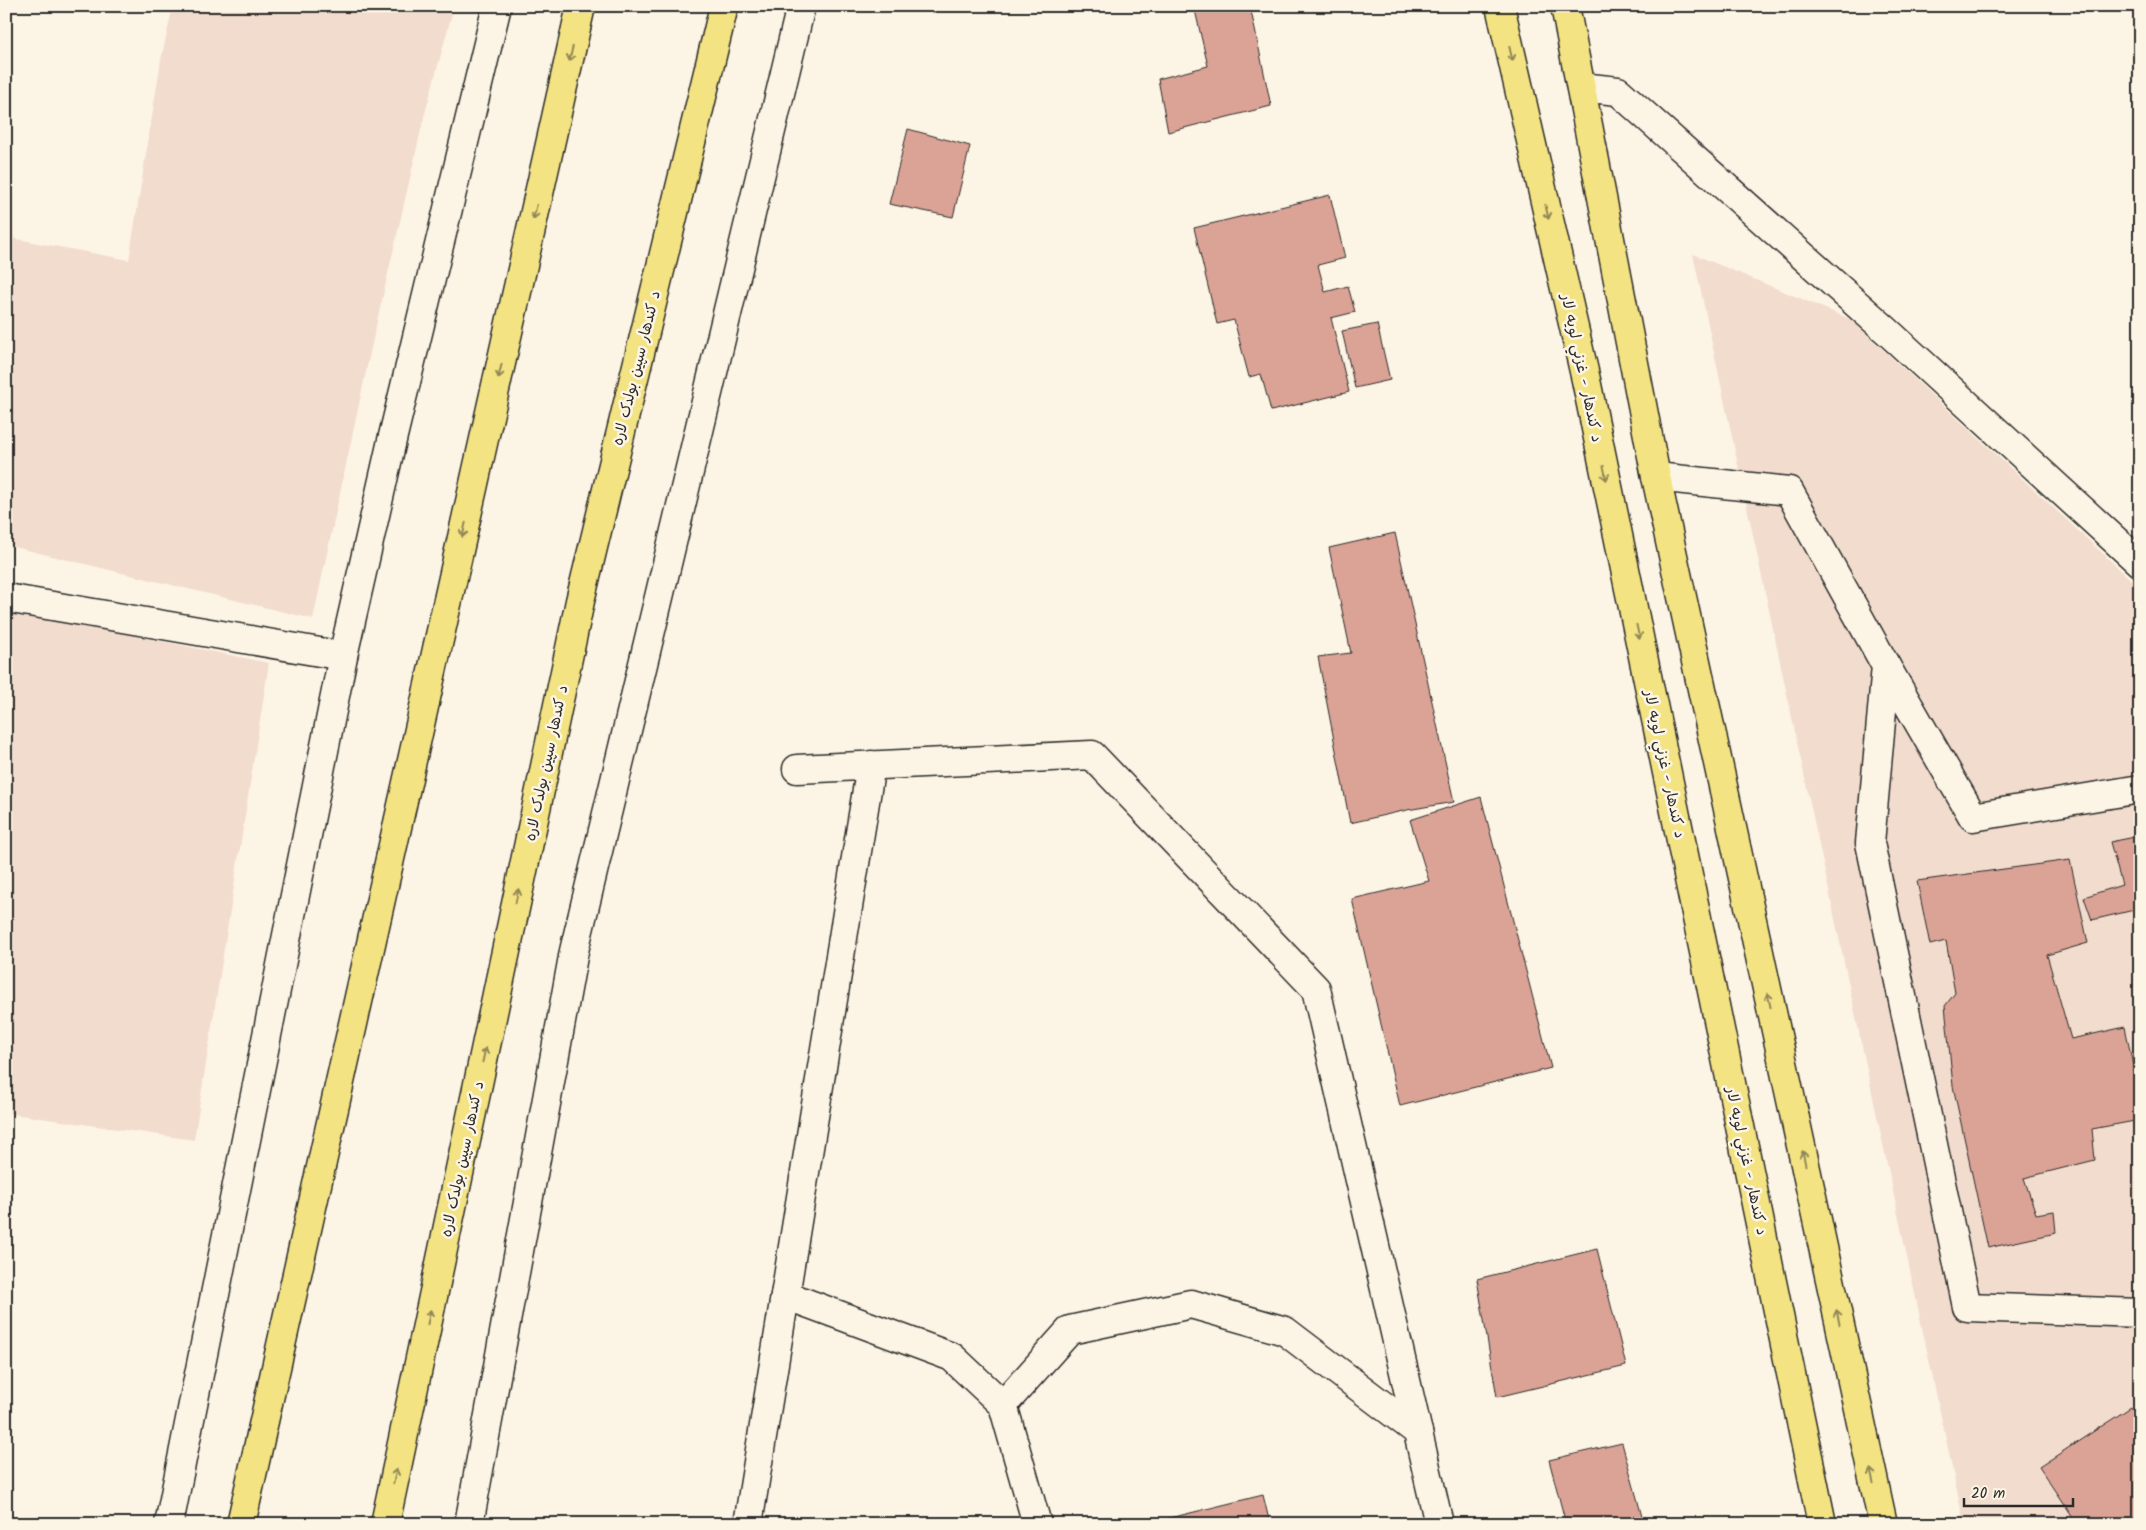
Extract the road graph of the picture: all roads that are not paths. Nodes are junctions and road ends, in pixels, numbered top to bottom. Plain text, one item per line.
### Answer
1 (497, 6) edge
2 (581, 6) edge
3 (724, 6) edge
4 (801, 6) edge
5 (1500, 6) edge
6 (1565, 6) edge
7 (1581, 87) junction
8 (1656, 477) junction
9 (2140, 563) edge
10 (6, 598) edge
11 (343, 656) junction
12 (1886, 666) junction
13 (871, 766) junction
14 (797, 769) dead end
15 (2140, 789) edge
16 (785, 1295) junction
17 (2140, 1314) edge
18 (1003, 1405) junction
19 (1418, 1432) junction
20 (169, 1524) edge
21 (241, 1524) edge
22 (385, 1524) edge
23 (469, 1524) edge
24 (748, 1524) edge
25 (1037, 1524) edge
26 (1439, 1524) edge
27 (1822, 1524) edge
28 (1882, 1524) edge

1 - 11 street
2 -> 21 highway
22 -> 3 highway, د کندهار سپین بولدک لاره
4 - 23 street
5 -> 27 highway, د کندهار - غزني لويه لار
6 - 7 highway
7 - 8 highway
7 - 9 street
8 - 12 street
28 -> 8 highway
10 - 11 street
11 - 20 street
12 - 15 street
12 - 17 street
13 - 14 street
13 - 16 street
13 - 19 street
16 - 18 street
16 - 24 street
18 - 19 street
18 - 25 street
19 - 26 street

